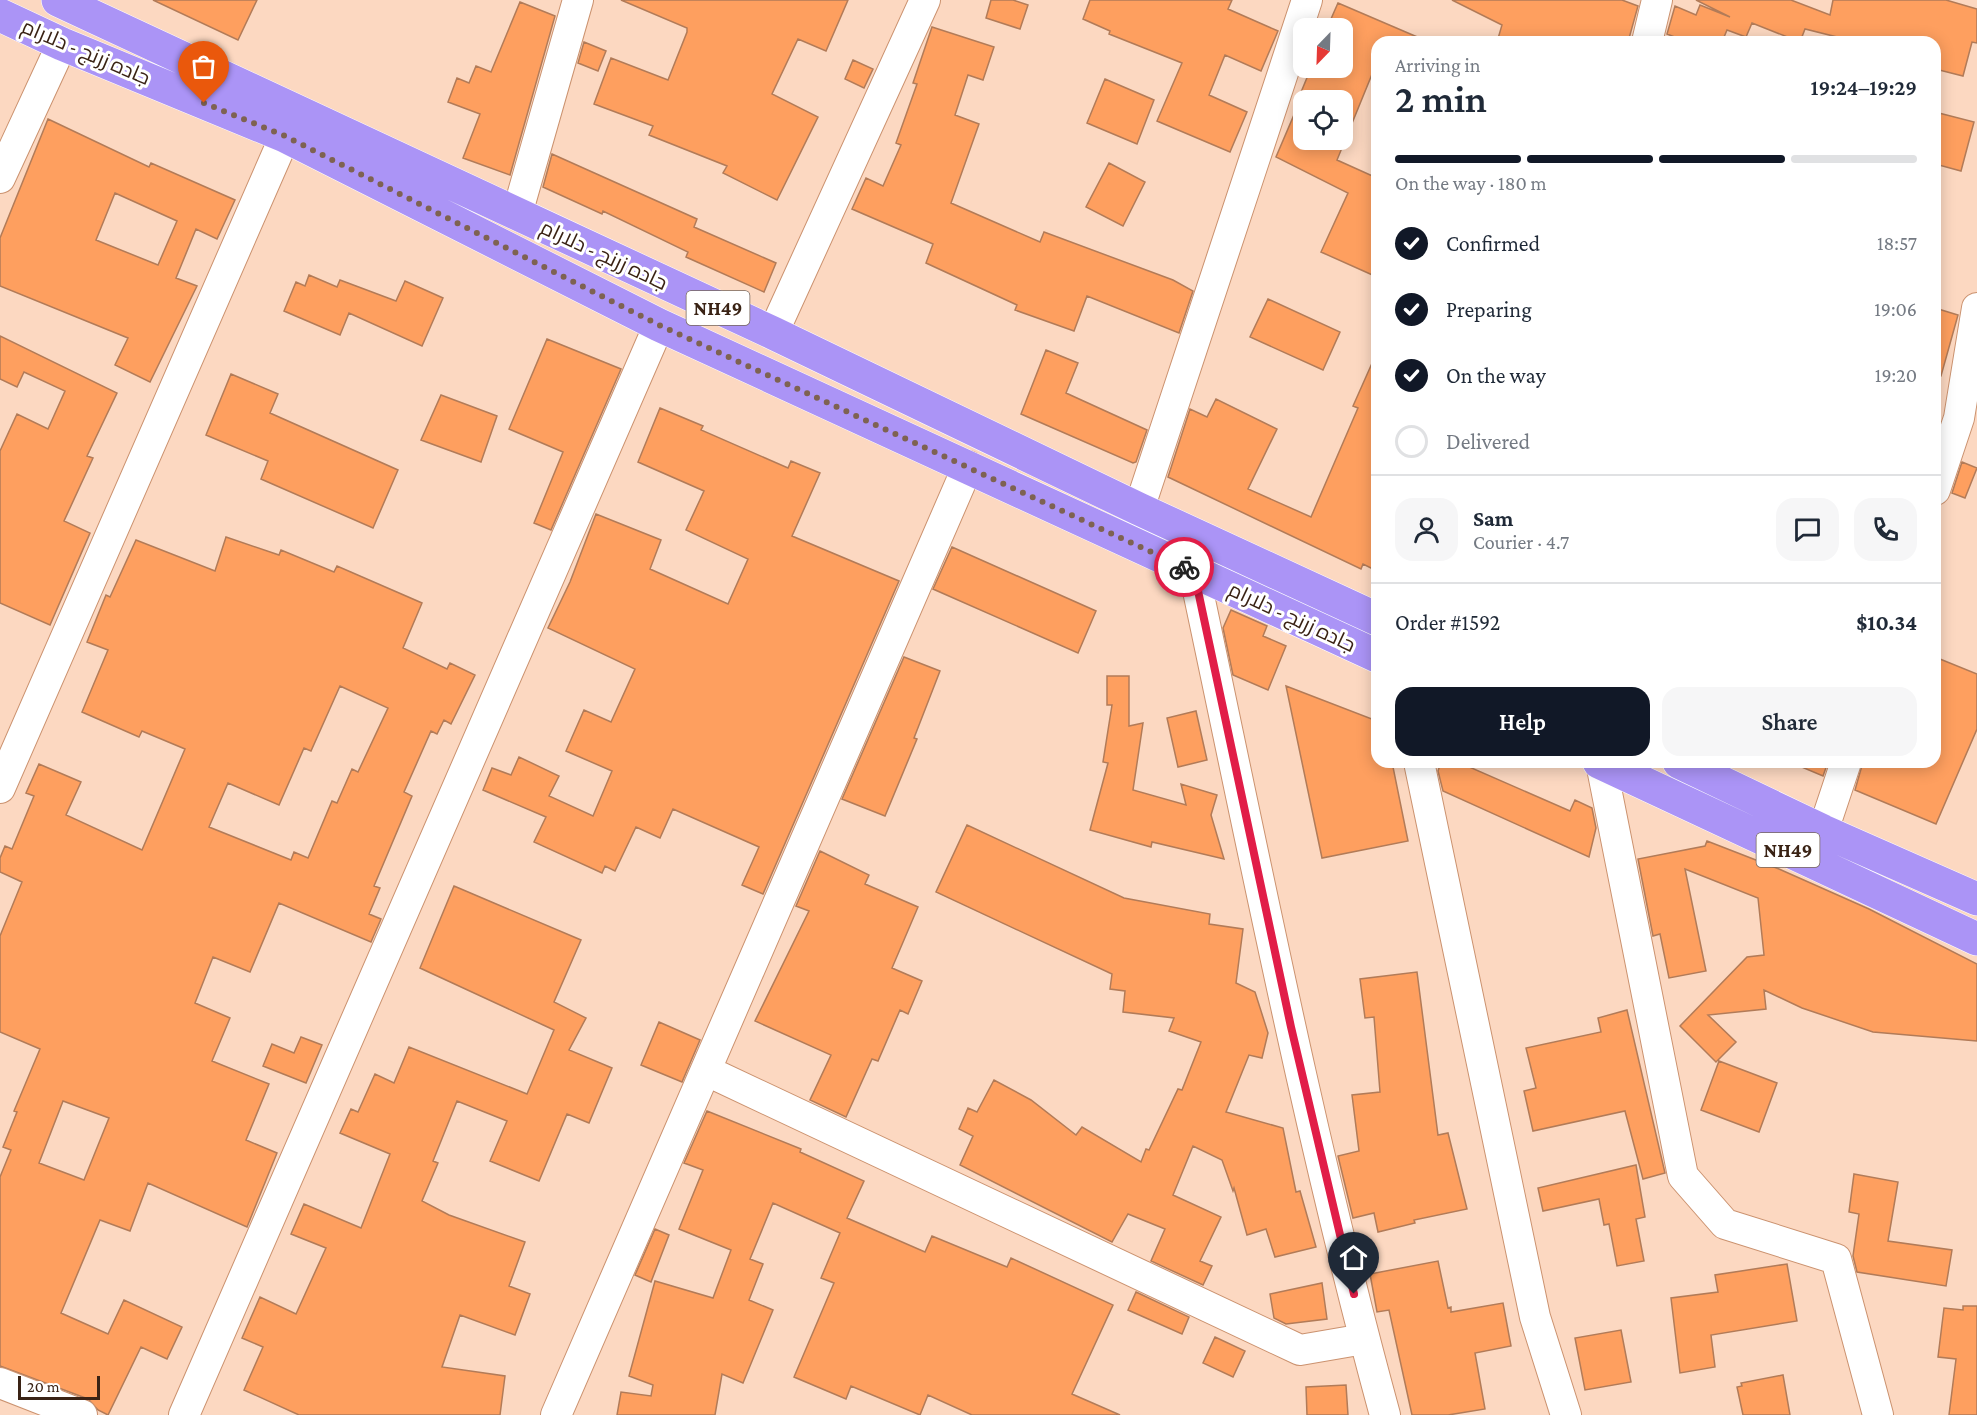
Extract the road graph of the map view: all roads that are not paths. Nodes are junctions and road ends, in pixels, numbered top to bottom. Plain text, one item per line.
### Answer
1 (58, 0) edge
2 (578, 0) edge
3 (925, 0) edge
4 (1307, 0) edge
5 (1657, 0) edge
6 (0, 15) edge
7 (1648, 36) edge
8 (62, 44) junction
9 (285, 136) junction
10 (0, 178) edge
11 (517, 214) junction
12 (1977, 308) edge
13 (659, 325) junction
14 (773, 333) junction
15 (968, 466) junction
16 (1941, 472) edge
17 (1139, 509) junction
18 (1194, 572) junction
19 (1371, 616) edge
20 (1371, 653) edge
21 (1420, 768) edge
22 (1601, 768) edge
23 (1613, 768) edge
24 (1692, 768) edge
25 (1844, 768) edge
26 (0, 788) edge
27 (1823, 831) junction
28 (1977, 899) edge
29 (1977, 939) edge
30 (707, 1071) junction
31 (1364, 1339) junction
32 (0, 1383) edge
33 (82, 1415) edge
34 (184, 1415) edge
35 (556, 1415) edge
36 (1385, 1415) edge
37 (1566, 1415) edge
38 (1878, 1415) edge

1 - 11 highway, جاده زرنج - دلارام / NH49
2 - 11 street
3 - 14 street
4 - 17 street
5 - 7 street
6 - 8 highway, جاده زرنج - دلارام / NH49
8 - 9 highway, جاده زرنج - دلارام / NH49
8 - 10 street
9 - 13 highway, جاده زرنج - دلارام / NH49
9 - 26 street
11 - 14 highway, جاده زرنج - دلارام / NH49
12 - 16 street
13 - 15 highway, جاده زرنج - دلارام / NH49
13 - 34 street
14 - 17 highway, جاده زرنج - دلارام / NH49
15 - 18 highway, جاده زرنج - دلارام / NH49
15 - 30 street
17 - 19 highway, جاده زرنج - دلارام / NH49
18 - 20 highway, جاده زرنج - دلارام / NH49
18 - 31 street
21 - 37 street
22 - 38 street
23 - 29 highway, NH49
24 - 27 highway, NH49
25 - 27 street
27 - 28 highway, NH49
30 - 31 street
30 - 35 street
31 - 36 street
32 - 33 street

